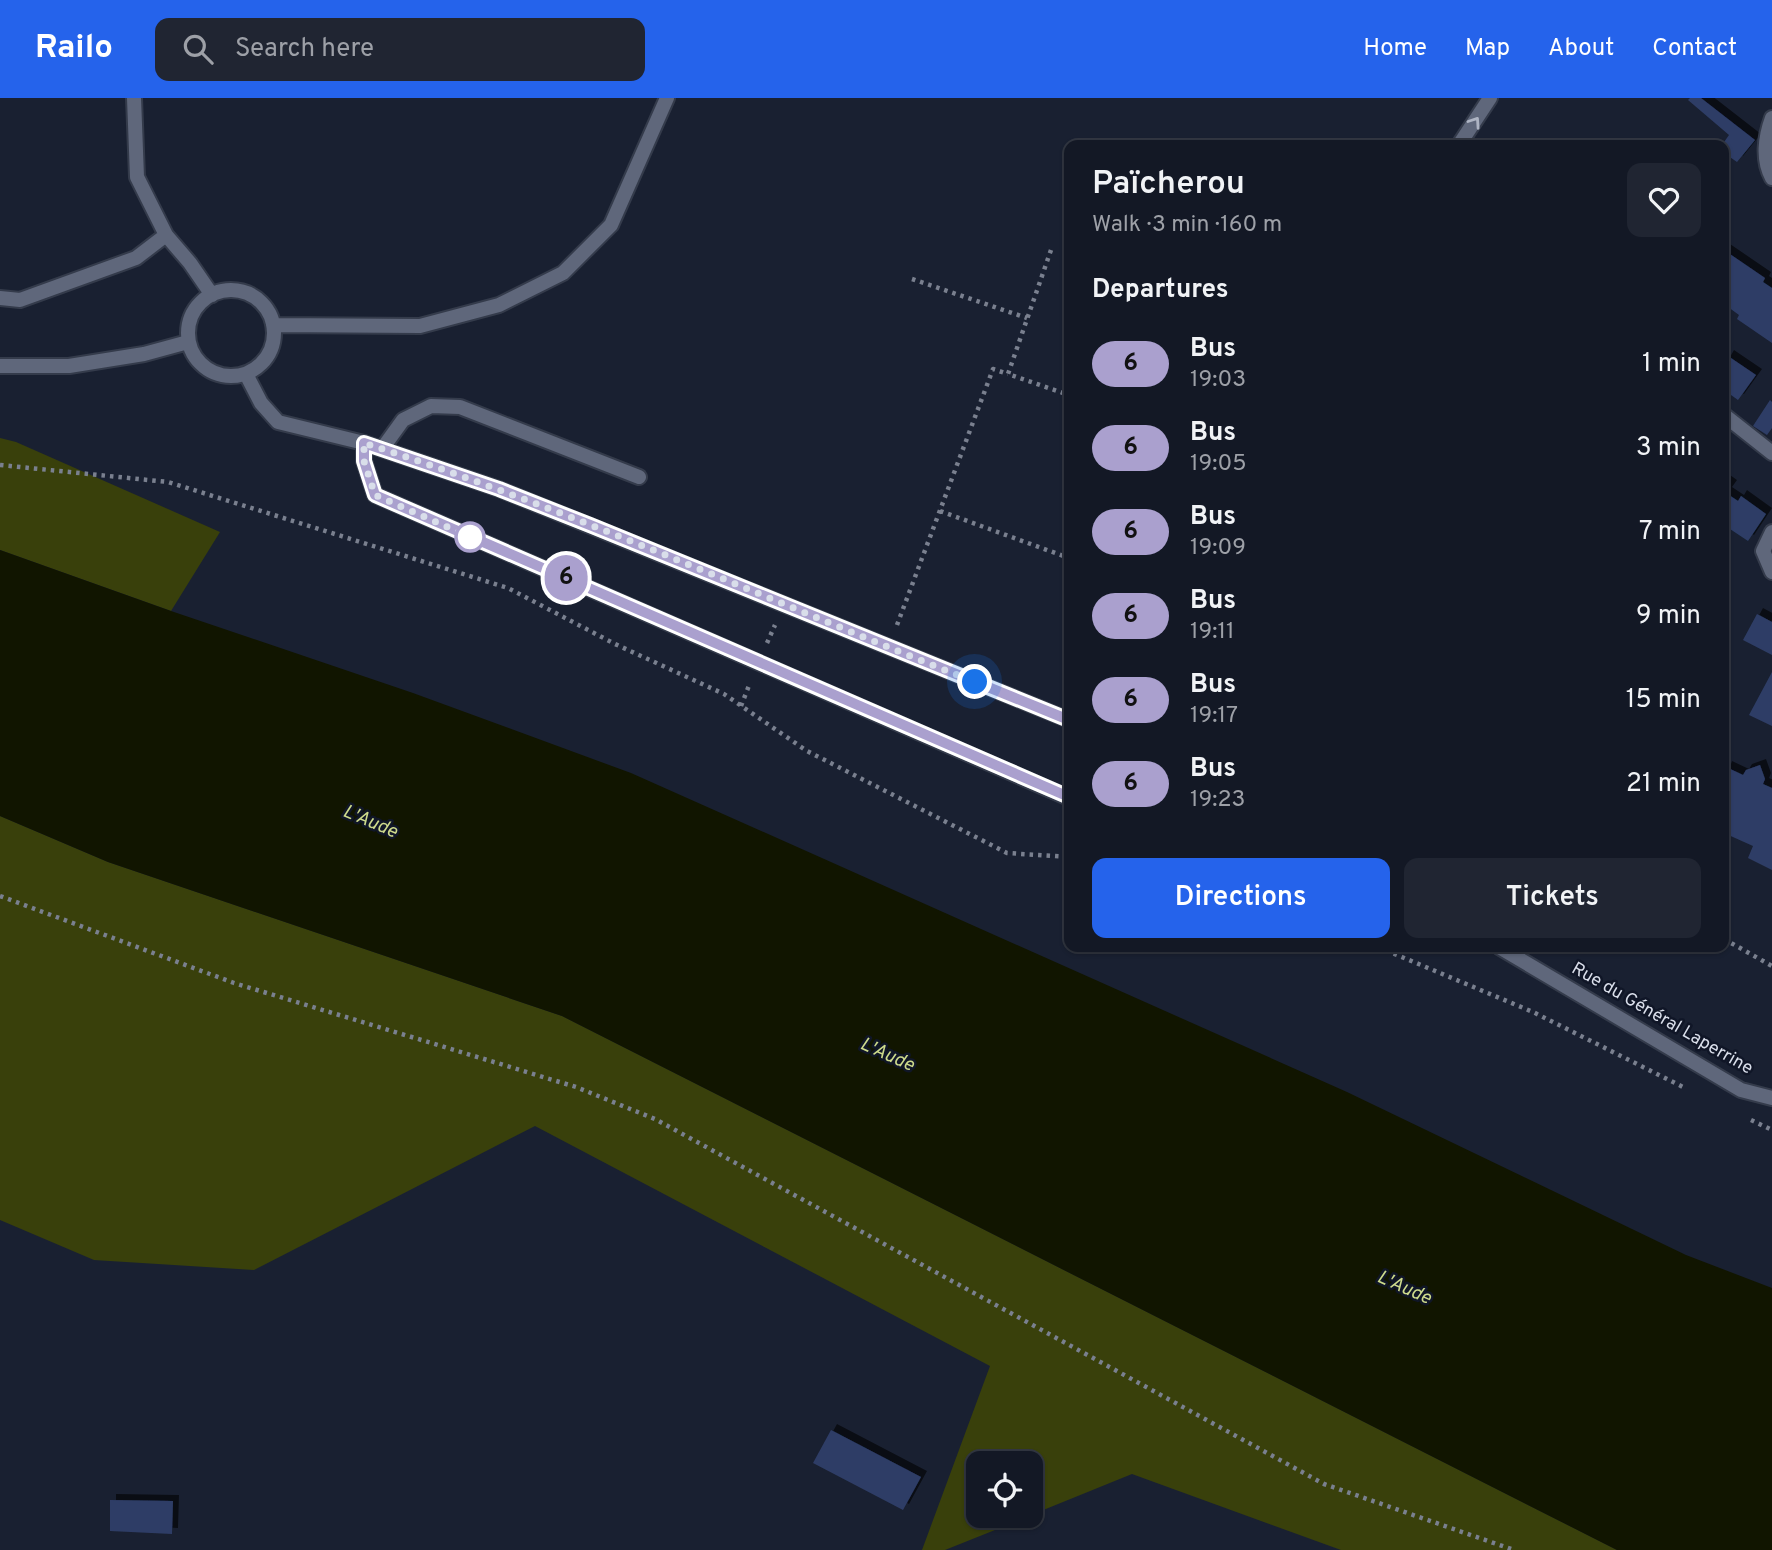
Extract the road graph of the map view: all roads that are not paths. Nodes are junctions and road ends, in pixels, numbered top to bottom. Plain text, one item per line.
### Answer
1 (134, 98) edge
2 (667, 98) edge
3 (1490, 98) edge
4 (1772, 118) edge
5 (1462, 140) edge
6 (1772, 178) edge
7 (166, 235) junction
8 (212, 295) junction
9 (0, 298) edge
10 (273, 325) junction
11 (188, 342) junction
12 (0, 366) edge
13 (246, 374) junction
14 (1729, 419) edge
15 (364, 443) junction
16 (382, 449) junction
17 (1772, 453) edge
18 (639, 477) dead end
19 (1772, 532) edge
20 (1772, 572) edge
21 (1064, 718) edge
22 (1064, 796) edge
23 (1507, 952) edge
24 (1772, 1098) edge

1 - 7 street
2 - 10 street
5 -> 3 street
4 - 6 street
7 - 8 street
7 - 9 street
8 - 10 street
8 - 11 street
10 - 13 street
11 - 12 street
11 - 13 street
13 - 15 street
14 - 17 street
15 - 16 street
15 - 22 street
16 - 18 street
16 - 21 street
19 - 20 street
23 - 24 street, Rue du Général Laperrine

